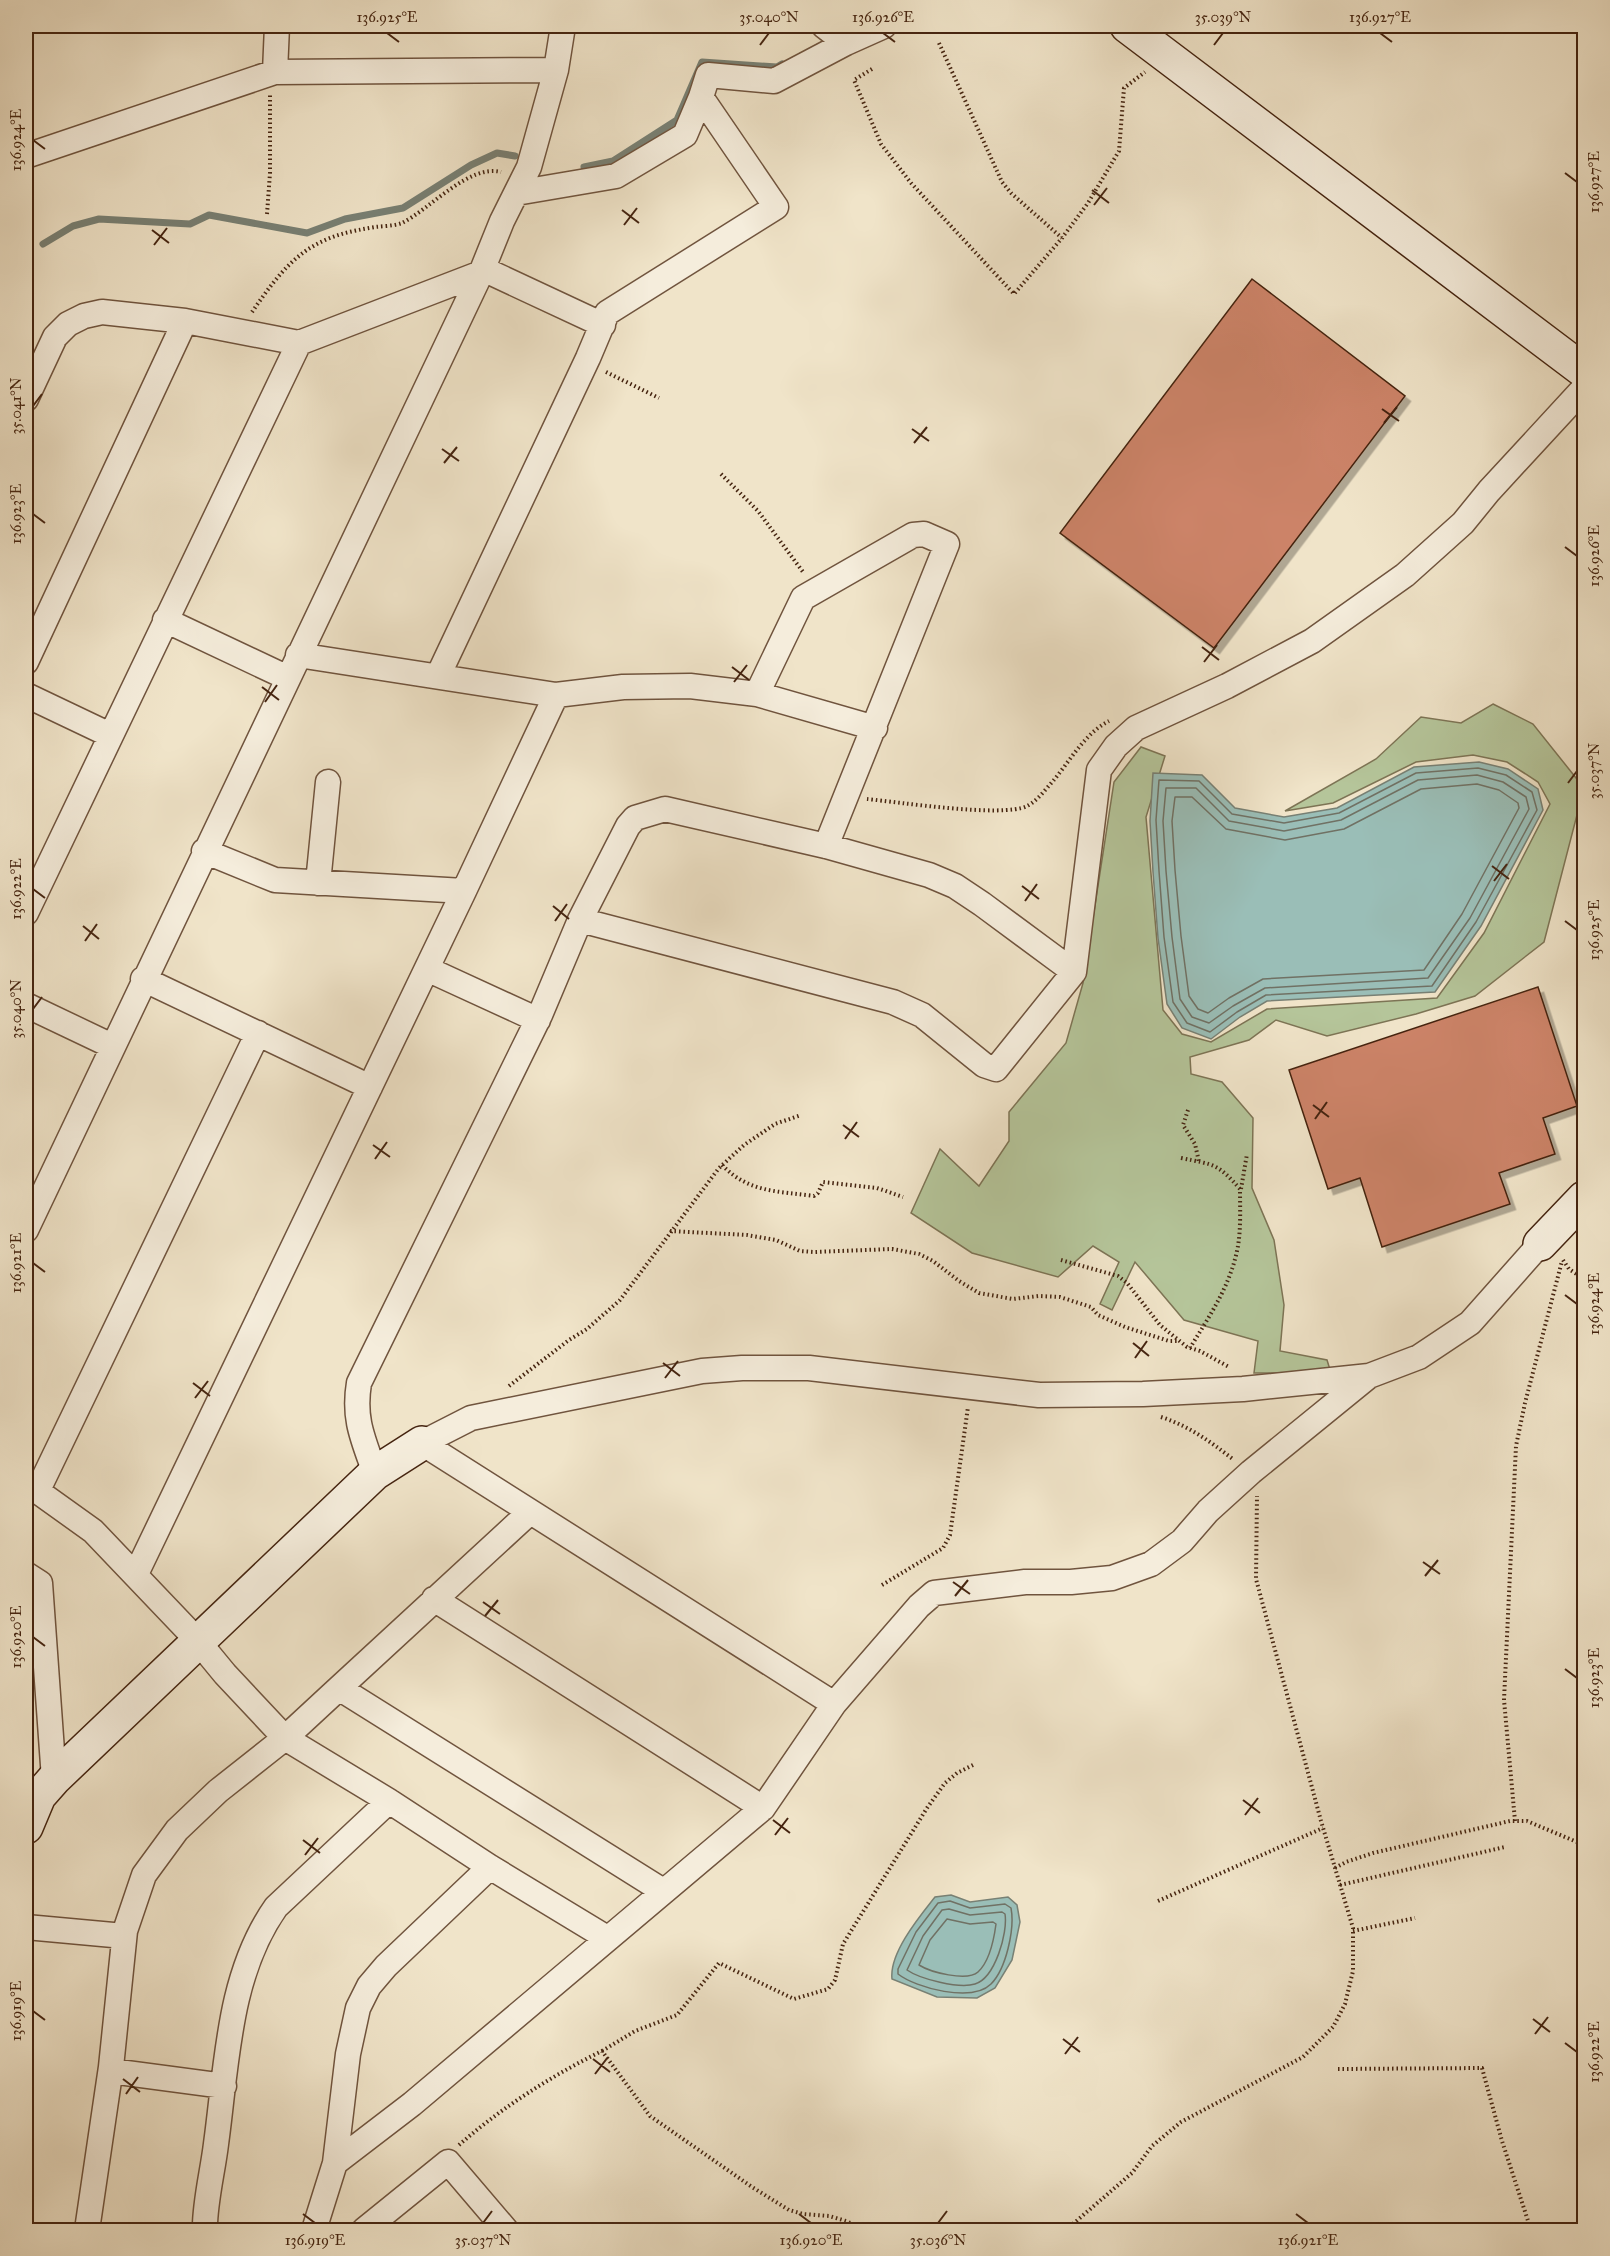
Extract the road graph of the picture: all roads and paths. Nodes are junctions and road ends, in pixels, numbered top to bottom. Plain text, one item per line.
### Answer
1 (277, 26) edge
2 (563, 26) edge
3 (824, 26) edge
4 (884, 26) edge
5 (1127, 26) edge
6 (846, 43) junction
7 (939, 43) dead end
8 (1168, 56) junction
9 (556, 69) junction
10 (872, 69) dead end
11 (270, 74) junction
12 (700, 97) junction
13 (26, 156) edge
14 (519, 187) junction
15 (267, 214) dead end
16 (1062, 238) junction
17 (482, 271) junction
18 (185, 321) junction
19 (603, 325) junction
20 (243, 332) junction
21 (299, 343) junction
22 (586, 362) junction
23 (1584, 371) edge
24 (1584, 388) edge
25 (659, 398) dead end
26 (26, 399) edge
27 (721, 474) dead end
28 (817, 590) junction
29 (165, 620) junction
30 (298, 655) junction
31 (26, 662) edge
32 (438, 676) junction
33 (288, 678) junction
34 (757, 694) junction
35 (26, 695) edge
36 (556, 695) junction
37 (875, 728) junction
38 (1136, 728) junction
39 (110, 735) junction
40 (328, 782) dead end
41 (847, 796) junction
42 (826, 846) junction
43 (204, 851) junction
44 (318, 883) junction
45 (464, 891) junction
46 (26, 913) edge
47 (580, 920) junction
48 (427, 969) junction
49 (1074, 972) junction
50 (143, 979) junction
51 (26, 1005) edge
52 (538, 1020) junction
53 (258, 1033) junction
54 (112, 1046) junction
55 (370, 1087) junction
56 (1188, 1110) dead end
57 (801, 1115) dead end
58 (1247, 1154) dead end
59 (1181, 1158) dead end
60 (1199, 1162) junction
61 (722, 1165) junction
62 (1240, 1189) junction
63 (903, 1197) dead end
64 (1584, 1198) edge
65 (26, 1230) edge
66 (670, 1231) junction
67 (1553, 1244) junction
68 (1061, 1260) dead end
69 (1584, 1279) edge
70 (1179, 1341) junction
71 (1190, 1348) junction
72 (1369, 1376) junction
73 (971, 1387) junction
74 (1239, 1389) junction
75 (1137, 1394) junction
76 (497, 1413) junction
77 (422, 1443) junction
78 (375, 1473) junction
79 (1251, 1473) junction
80 (32, 1486) edge
81 (530, 1512) junction
82 (26, 1574) edge
83 (136, 1574) junction
84 (882, 1585) dead end
85 (434, 1599) junction
86 (34, 1640) edge
87 (197, 1640) junction
88 (339, 1688) junction
89 (834, 1704) junction
90 (285, 1738) junction
91 (973, 1765) dead end
92 (54, 1779) junction
93 (388, 1801) junction
94 (763, 1808) junction
95 (1515, 1821) junction
96 (26, 1827) edge
97 (1323, 1828) junction
98 (1584, 1845) edge
99 (1505, 1847) dead end
100 (490, 1868) junction
101 (1335, 1868) junction
102 (1340, 1885) junction
103 (663, 1892) junction
104 (1158, 1901) dead end
105 (1415, 1918) dead end
106 (26, 1927) edge
107 (1353, 1931) junction
108 (124, 1936) junction
109 (607, 1938) junction
110 (602, 2051) junction
111 (1338, 2069) dead end
112 (111, 2071) junction
113 (224, 2086) junction
114 (448, 2162) junction
115 (335, 2163) junction
116 (87, 2230) edge
117 (206, 2230) edge
118 (314, 2230) edge
119 (364, 2230) edge
120 (506, 2230) edge
121 (864, 2230) edge
122 (1066, 2230) edge
123 (1531, 2230) edge

1 - 11 street
2 - 9 street
3 - 6 street
4 - 6 street
5 - 8 street
6 - 12 street
7 - 16 path
8 - 16 path
8 - 23 street
9 - 11 street
9 - 14 street
10 - 16 path
11 - 13 street
11 - 15 path
12 - 14 street
12 - 19 street
14 - 17 street
14 - 20 path
17 - 19 street
17 - 21 street
17 - 30 street
18 - 20 street
18 - 26 street
18 - 31 street
19 - 22 street
20 - 21 street
21 - 29 street
22 - 25 path
22 - 32 street
24 - 38 street
27 - 28 path
28 - 34 street
28 - 37 street
29 - 33 street
29 - 39 street
30 - 32 street
30 - 33 street
32 - 36 street
33 - 43 street
34 - 36 street
34 - 37 street
35 - 39 street
36 - 45 street
37 - 41 street
38 - 41 path
38 - 49 street
39 - 46 street
40 - 44 street
41 - 42 street
42 - 47 street
42 - 49 street
43 - 44 street
43 - 50 street
44 - 45 street
45 - 48 street
47 - 49 street
47 - 52 street
48 - 52 street
48 - 55 street
50 - 53 street
50 - 54 street
51 - 54 street
52 - 78 street
53 - 55 street
53 - 80 street
54 - 65 street
55 - 83 street
56 - 60 path
57 - 61 path
58 - 62 path
59 - 60 path
60 - 62 path
61 - 63 path
61 - 66 path
62 - 71 path
64 - 67 street
66 - 70 path
66 - 76 path
67 - 69 path
67 - 72 street
67 - 95 path
68 - 70 path
70 - 71 path
71 - 74 path
72 - 74 street
72 - 79 street
73 - 75 street
73 - 76 street
73 - 84 path
74 - 75 street
75 - 79 path
76 - 77 street
77 - 78 street
77 - 81 street
78 - 87 street
79 - 89 street
79 - 97 path
80 - 83 street
81 - 85 street
81 - 89 street
82 - 86 street
83 - 87 street
85 - 88 street
85 - 94 street
86 - 92 street
87 - 90 street
87 - 92 street
88 - 90 street
88 - 103 street
89 - 94 street
90 - 93 street
90 - 108 street
91 - 110 path
92 - 96 street
93 - 100 street
93 - 113 street
94 - 103 street
95 - 98 path
95 - 101 path
97 - 101 path
97 - 104 path
99 - 102 path
100 - 109 street
100 - 115 street
101 - 102 path
102 - 107 path
103 - 109 street
105 - 107 path
106 - 108 street
107 - 122 path
108 - 112 street
109 - 115 street
110 - 114 path
110 - 121 path
111 - 123 path
112 - 113 street
112 - 116 street
113 - 117 street
114 - 119 street
114 - 120 street
115 - 118 street

